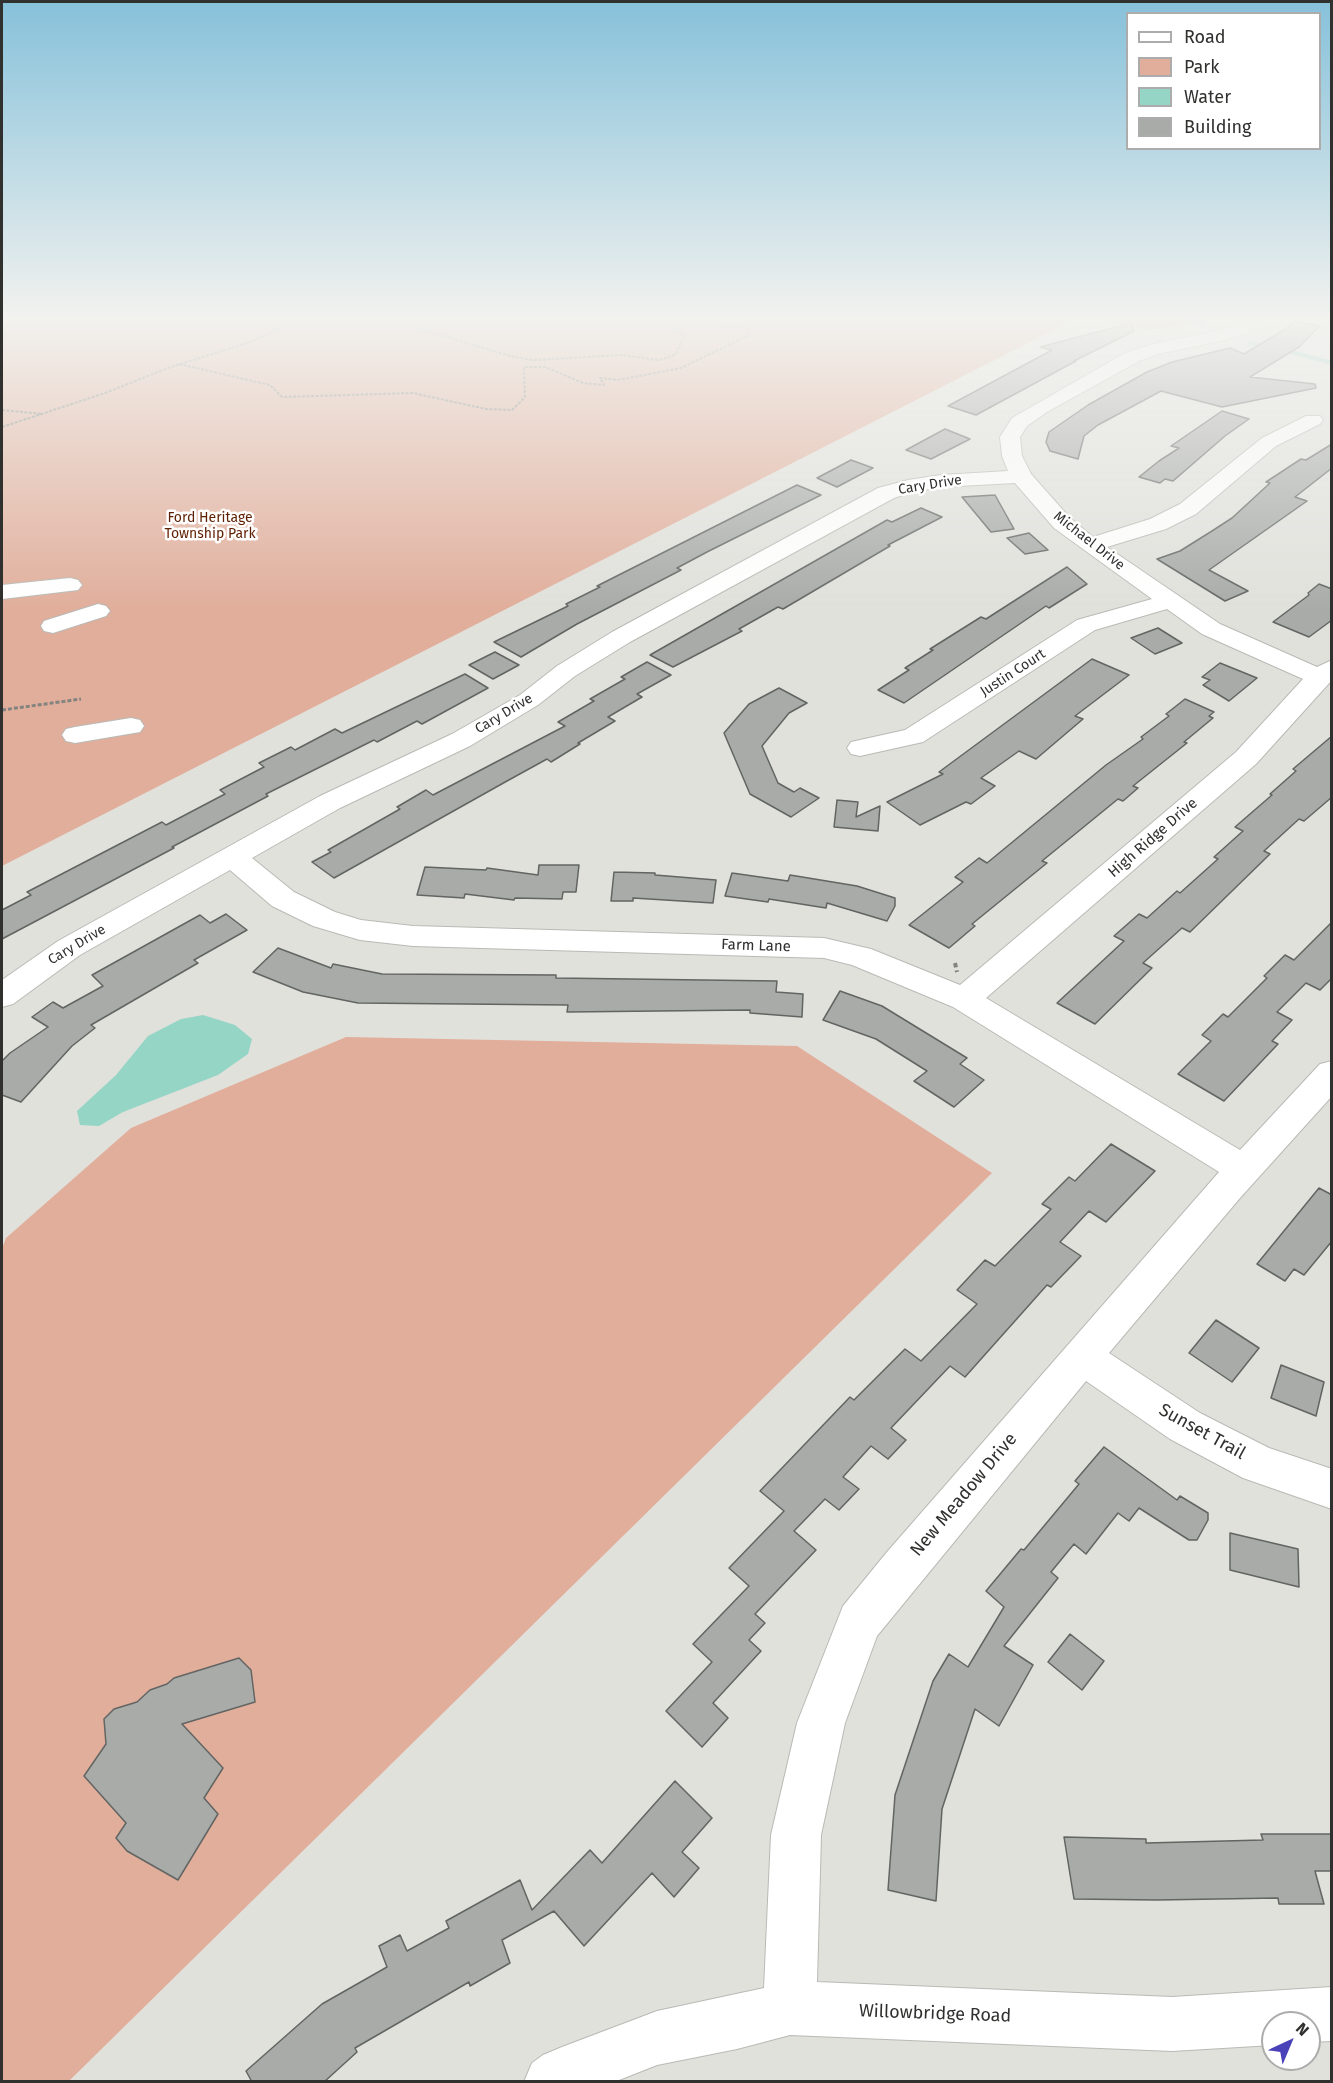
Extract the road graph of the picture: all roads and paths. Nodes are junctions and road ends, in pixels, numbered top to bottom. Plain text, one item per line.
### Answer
1 (38, 416) edge
2 (1028, 416) edge
3 (1313, 420) dead end
4 (2, 428) edge
5 (1021, 476) junction
6 (1090, 545) junction
7 (70, 585) dead end
8 (36, 589) junction
9 (2, 592) edge
10 (1168, 601) junction
11 (98, 611) dead end
12 (1325, 672) edge
13 (81, 699) dead end
14 (2, 710) edge
15 (132, 726) dead end
16 (75, 735) dead end
17 (860, 748) dead end
18 (233, 858) junction
19 (955, 963) dead end
20 (961, 985) junction
21 (2, 996) edge
22 (1332, 1073) edge
23 (1244, 1170) junction
24 (1082, 1357) junction
25 (1332, 1489) edge
26 (790, 2008) junction
27 (1332, 2014) edge
28 (551, 2082) edge

1 - 4 path
2 - 5 street, Michael Drive
3 - 6 street
5 - 6 street, Michael Drive
5 - 18 street, Cary Drive
6 - 10 street, Michael Drive
7 - 8 street
8 - 9 street
8 - 11 street
10 - 12 street, Michael Drive
10 - 17 street, Justin Court
12 - 20 street, High Ridge Drive
13 - 14 path
15 - 16 street
18 - 20 street, Farm Lane
18 - 21 street, Cary Drive
19 - 20 path
20 - 23 street, Farm Lane
22 - 23 street, New Meadow Drive
23 - 24 street, New Meadow Drive
24 - 25 street, Sunset Trail
24 - 26 street, New Meadow Drive
26 - 27 street, Willowbridge Road
26 - 28 street, Willowbridge Road

